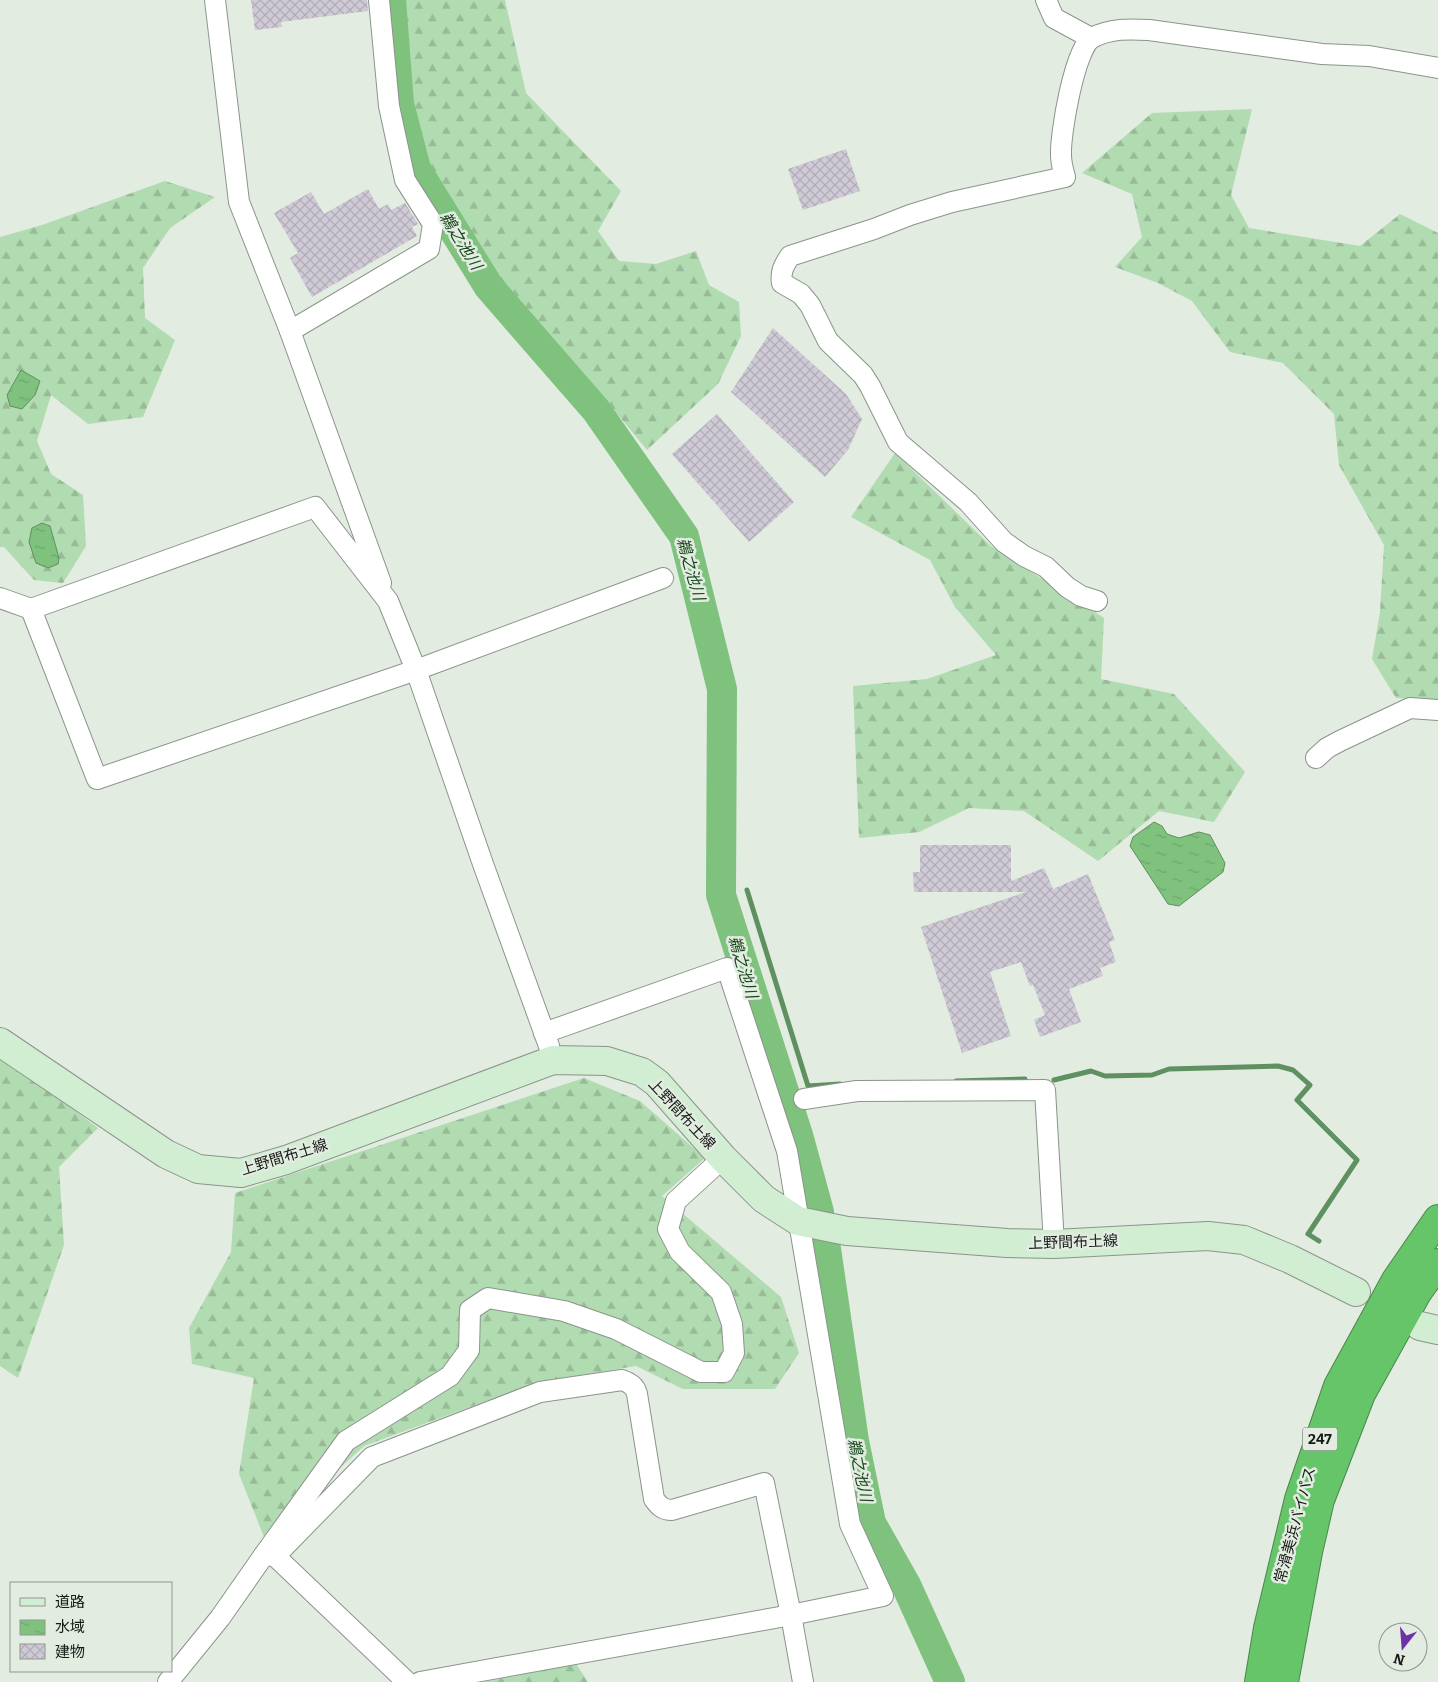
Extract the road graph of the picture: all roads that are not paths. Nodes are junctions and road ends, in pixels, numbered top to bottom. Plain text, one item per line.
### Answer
1 (215, 0) edge
2 (379, 0) edge
3 (1046, 0) edge
4 (1091, 38) junction
5 (1438, 68) edge
6 (290, 331) junction
7 (663, 578) dead end
8 (0, 598) edge
9 (388, 601) junction
10 (1097, 601) dead end
11 (31, 609) junction
12 (416, 670) junction
13 (1438, 710) edge
14 (1316, 758) dead end
15 (544, 1033) junction
16 (0, 1042) edge
17 (553, 1060) junction
18 (804, 1100) dead end
19 (723, 1158) junction
20 (1438, 1219) edge
21 (798, 1220) junction
22 (1054, 1244) junction
23 (1438, 1263) edge
24 (1356, 1292) dead end
25 (269, 1555) junction
26 (791, 1615) junction
27 (168, 1682) edge
28 (407, 1682) edge
29 (420, 1682) edge
30 (803, 1682) edge
31 (1259, 1682) edge
32 (1284, 1682) edge

1 - 6 street
2 - 6 street
3 - 4 street
4 - 5 street
4 - 10 street
6 - 9 street
7 - 12 street
8 - 11 street
9 - 11 street
9 - 12 street
11 - 12 street
12 - 15 street
13 - 14 street
15 - 17 street
15 - 21 street
16 - 17 main road, 上野間布土線
17 - 19 main road, 上野間布土線
18 - 22 street
19 - 21 main road, 上野間布土線
19 - 25 street
20 - 31 highway, 常滑美浜バイパス / 247
21 - 22 main road, 上野間布土線
21 - 26 street
22 - 24 main road, 上野間布土線
23 - 32 highway, 常滑美浜バイパス / 247
25 - 26 street
25 - 27 street
25 - 28 street
26 - 29 street
26 - 30 street

